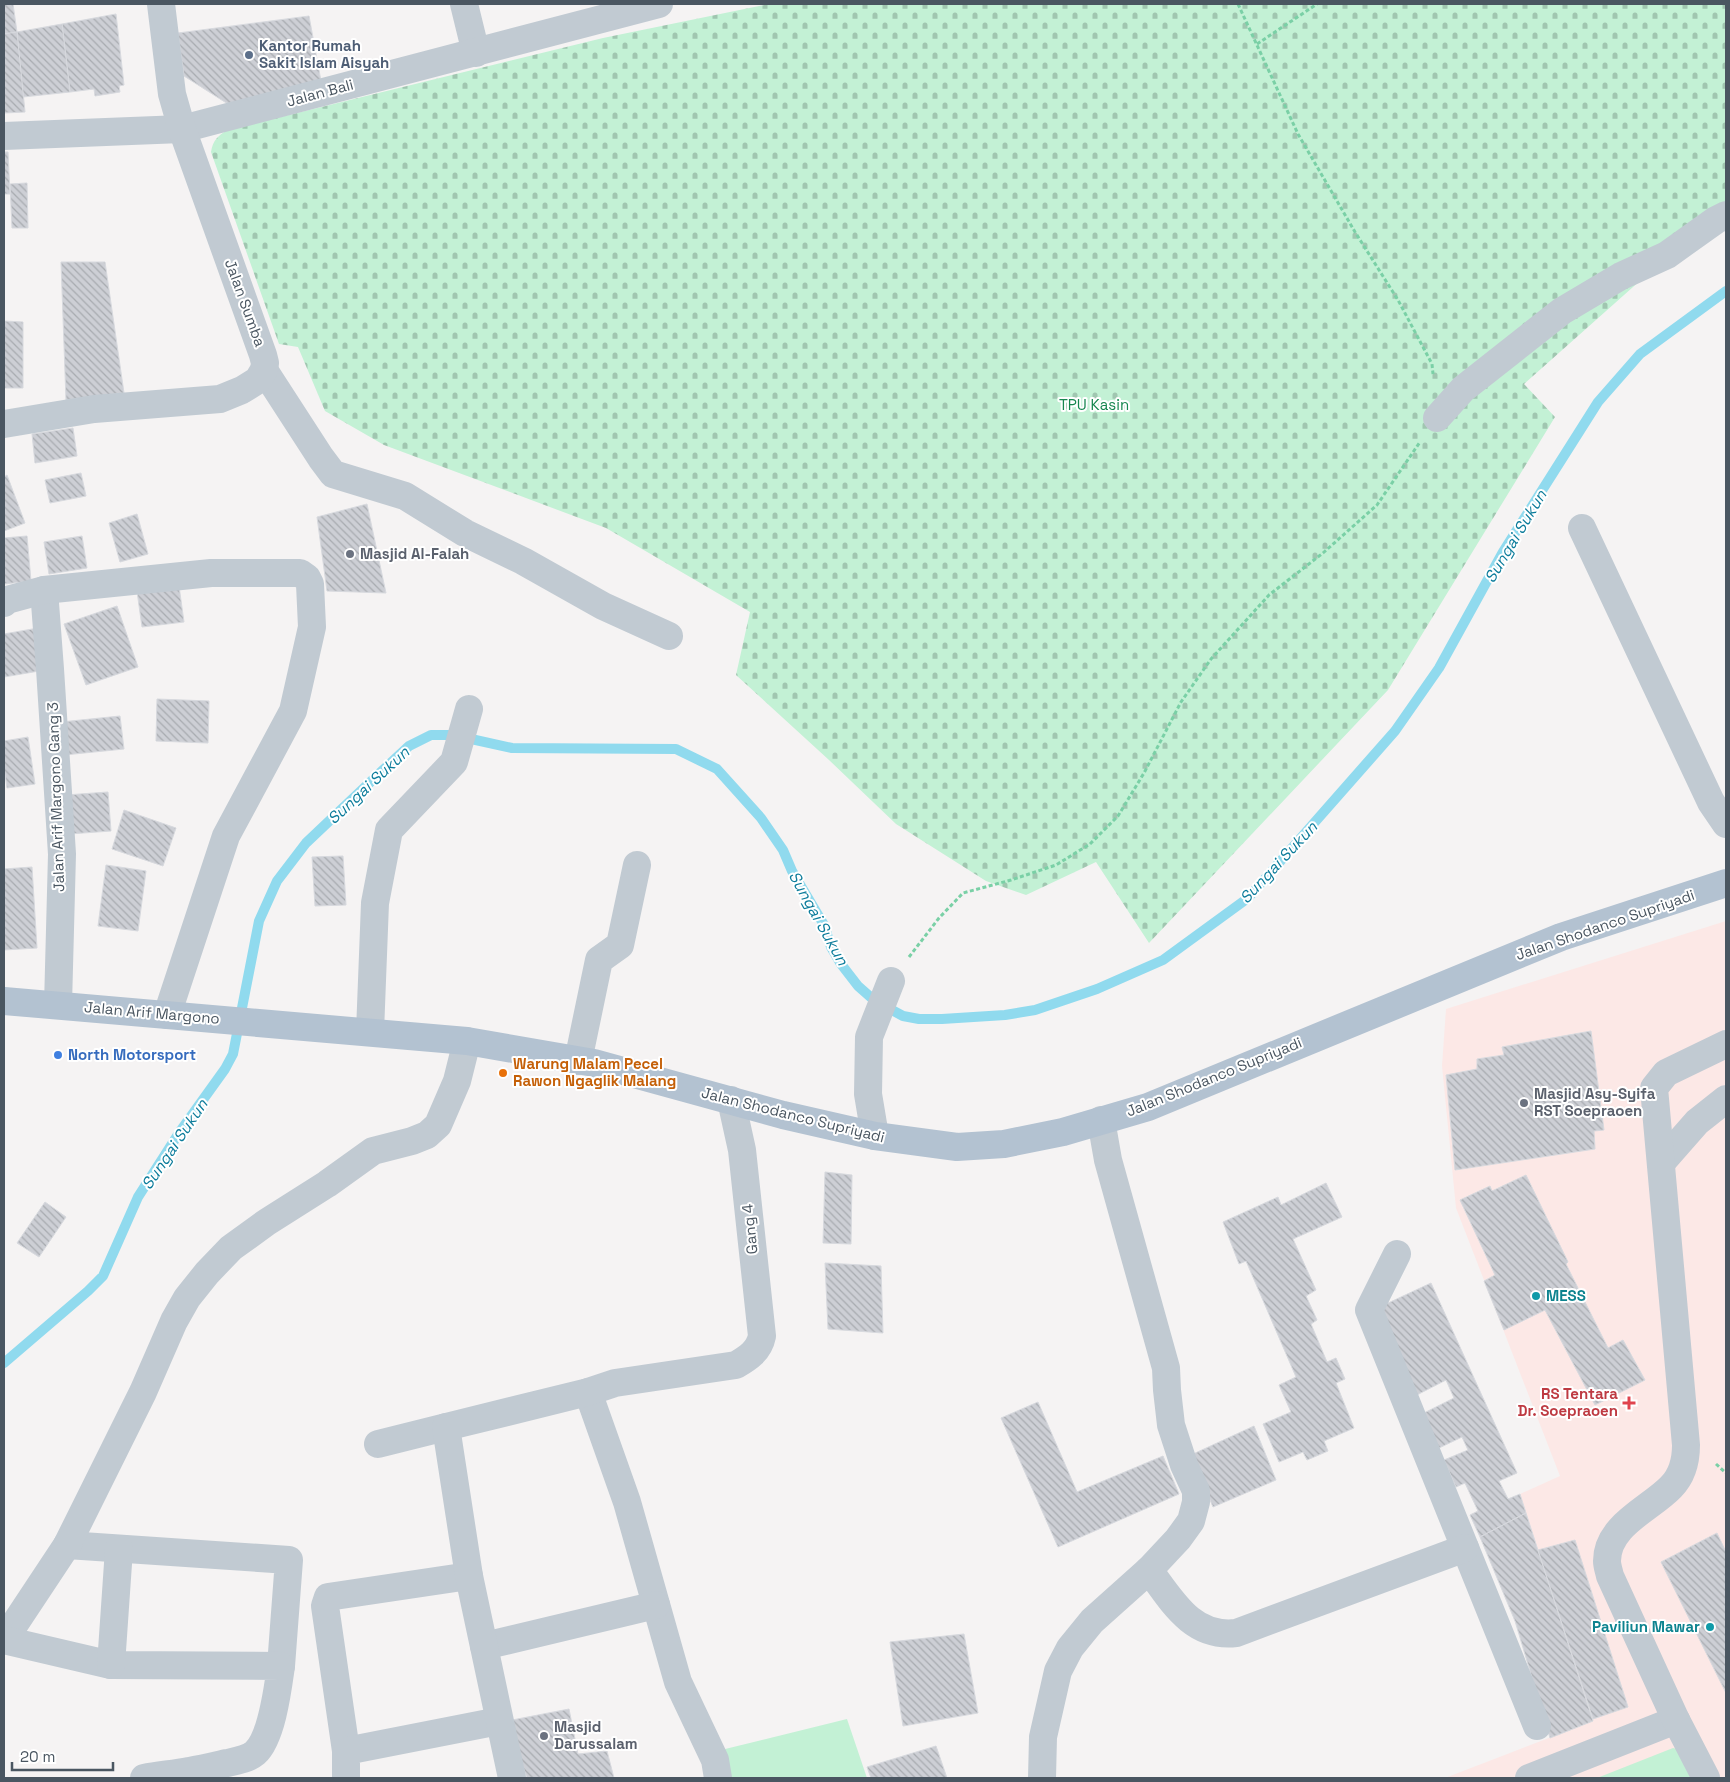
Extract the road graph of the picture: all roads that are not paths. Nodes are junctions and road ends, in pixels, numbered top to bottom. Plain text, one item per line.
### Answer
1 (161, 4) edge
2 (464, 4) edge
3 (659, 4) edge
4 (476, 53) junction
5 (182, 129) junction
6 (4, 136) edge
7 (1726, 215) edge
8 (264, 370) junction
9 (1437, 418) road end
10 (4, 424) edge
11 (1582, 528) dead end
12 (44, 590) junction
13 (4, 603) edge
14 (669, 636) dead end
15 (469, 708) dead end
16 (1726, 824) edge
17 (637, 865) dead end
18 (1726, 883) edge
19 (891, 981) road end
20 (4, 1001) edge
21 (58, 1005) junction
22 (167, 1014) junction
23 (299, 1026) joint
24 (370, 1032) junction
25 (467, 1042) junction
26 (1726, 1044) edge
27 (578, 1061) junction
28 (732, 1100) junction
29 (1726, 1100) edge
30 (1101, 1120) junction
31 (875, 1136) junction
32 (1661, 1162) junction
33 (1397, 1254) dead end
34 (588, 1392) junction
35 (446, 1427) junction
36 (378, 1444) dead end
37 (67, 1545) junction
38 (1465, 1548) junction
39 (119, 1549) junction
40 (1149, 1570) junction
41 (469, 1576) junction
42 (656, 1605) junction
43 (4, 1640) edge
44 (484, 1646) junction
45 (111, 1665) junction
46 (281, 1666) junction
47 (1676, 1720) junction
48 (499, 1721) junction
49 (1537, 1726) dead end
50 (346, 1751) junction
51 (144, 1778) edge
52 (346, 1778) edge
53 (512, 1778) edge
54 (718, 1778) edge
55 (1042, 1778) edge
56 (1529, 1778) edge
57 (1706, 1778) edge

1 - 5 street, Jalan Sumba
2 - 4 street
3 - 4 street, Jalan Bali
4 - 5 street, Jalan Bali
5 - 6 street, Jalan Bali
5 - 8 street, Jalan Sumba
7 - 9 street
8 - 10 street
8 - 14 street
11 - 16 street
12 - 13 street
12 - 21 street, Jalan Arif Margono Gang 3
12 - 22 street
15 - 24 street
17 - 27 street
18 - 30 main road, Jalan Shodanco Supriyadi
19 - 31 street
20 - 21 main road, Jalan Arif Margono
21 - 22 main road, Jalan Arif Margono
22 - 23 main road, Jalan Arif Margono
23 - 24 main road, Jalan Shodanco Supriyadi
24 - 25 main road, Jalan Shodanco Supriyadi
25 - 27 main road, Jalan Shodanco Supriyadi
25 - 37 street
26 - 32 street
27 - 28 main road, Jalan Shodanco Supriyadi
28 - 31 main road, Jalan Shodanco Supriyadi
28 - 34 street, Gang 4
29 - 32 street
30 - 31 main road, Jalan Shodanco Supriyadi
30 - 40 street
32 - 47 street
33 - 38 street
34 - 35 street
34 - 42 street
35 - 36 street
35 - 41 street
37 - 39 street
37 - 43 street
38 - 40 street
38 - 49 street
39 - 45 street
39 - 46 street
40 - 55 street
41 - 44 street
41 - 50 street
42 - 44 street
42 - 54 street
43 - 45 street
44 - 48 street
45 - 46 street
46 - 51 street
47 - 56 street
47 - 57 street
48 - 50 street
48 - 53 street
50 - 52 street

